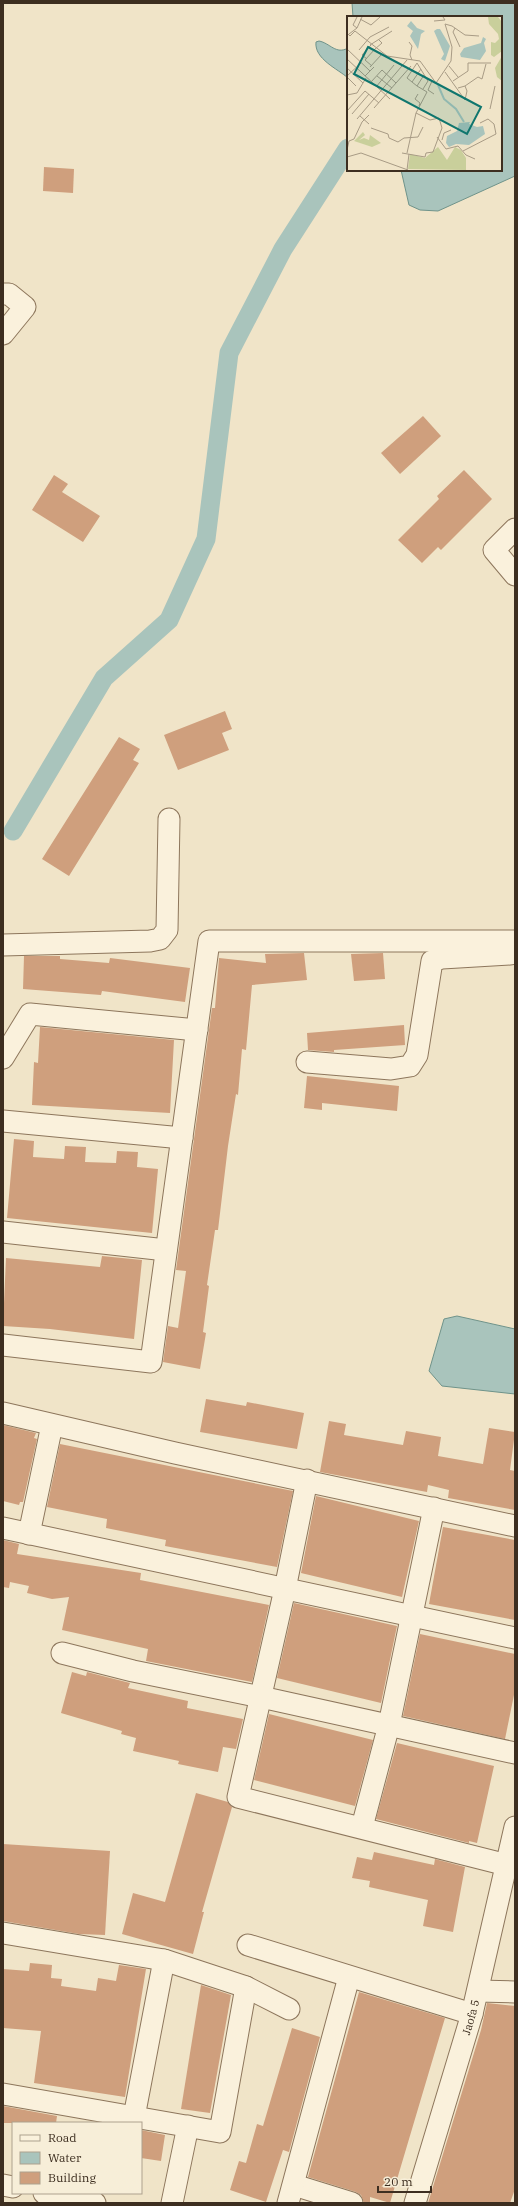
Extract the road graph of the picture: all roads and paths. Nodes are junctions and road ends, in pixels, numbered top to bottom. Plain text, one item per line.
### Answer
1 (3, 294) edge
2 (3, 334) edge
3 (515, 529) edge
4 (515, 575) edge
5 (169, 819) dead end
6 (515, 941) edge
7 (3, 945) edge
8 (515, 954) edge
9 (197, 1030) junction
10 (3, 1058) edge
11 (307, 1062) dead end
12 (3, 1121) edge
13 (182, 1138) junction
14 (3, 1232) edge
15 (166, 1250) junction
16 (3, 1345) edge
17 (3, 1413) edge
18 (52, 1425) junction
19 (307, 1480) junction
20 (434, 1508) junction
21 (515, 1526) edge
22 (3, 1528) edge
23 (30, 1534) junction
24 (285, 1589) junction
25 (412, 1616) junction
26 (515, 1638) edge
27 (62, 1653) dead end
28 (261, 1697) junction
29 (389, 1725) junction
30 (515, 1753) edge
31 (362, 1827) junction
32 (515, 1828) edge
33 (506, 1865) junction
34 (3, 1933) edge
35 (248, 1945) dead end
36 (164, 1960) junction
37 (349, 1977) junction
38 (246, 1987) junction
39 (478, 1991) junction
40 (515, 1992) edge
41 (289, 2010) dead end
42 (472, 2014) junction
43 (3, 2094) edge
44 (134, 2117) junction
45 (188, 2126) junction
46 (49, 2194) edge
47 (291, 2194) edge
48 (95, 2203) edge
49 (172, 2203) edge
50 (352, 2203) edge
51 (415, 2203) edge

1 - 2 street
3 - 4 street
5 - 7 street
6 - 9 street
8 - 11 street
9 - 10 street
9 - 13 street
12 - 13 street
13 - 15 street
14 - 15 street
15 - 16 street
17 - 18 street
18 - 19 street
18 - 23 street
19 - 20 street
19 - 24 street
20 - 21 street
20 - 25 street
22 - 23 street
23 - 24 street
24 - 25 street
24 - 28 street
25 - 26 street
25 - 29 street
27 - 28 street
28 - 29 street
28 - 31 street
29 - 30 street
29 - 31 street
31 - 33 street
32 - 33 street, Jaofa 5
33 - 39 street, Jaofa 5
34 - 36 street
35 - 37 street
36 - 38 street
36 - 44 street
37 - 42 street
37 - 47 street
38 - 41 street
38 - 45 street
39 - 40 street
39 - 42 street, Jaofa 5
42 - 51 street, Jaofa 5
43 - 44 street
44 - 45 street
45 - 49 street
46 - 48 street
47 - 50 street

